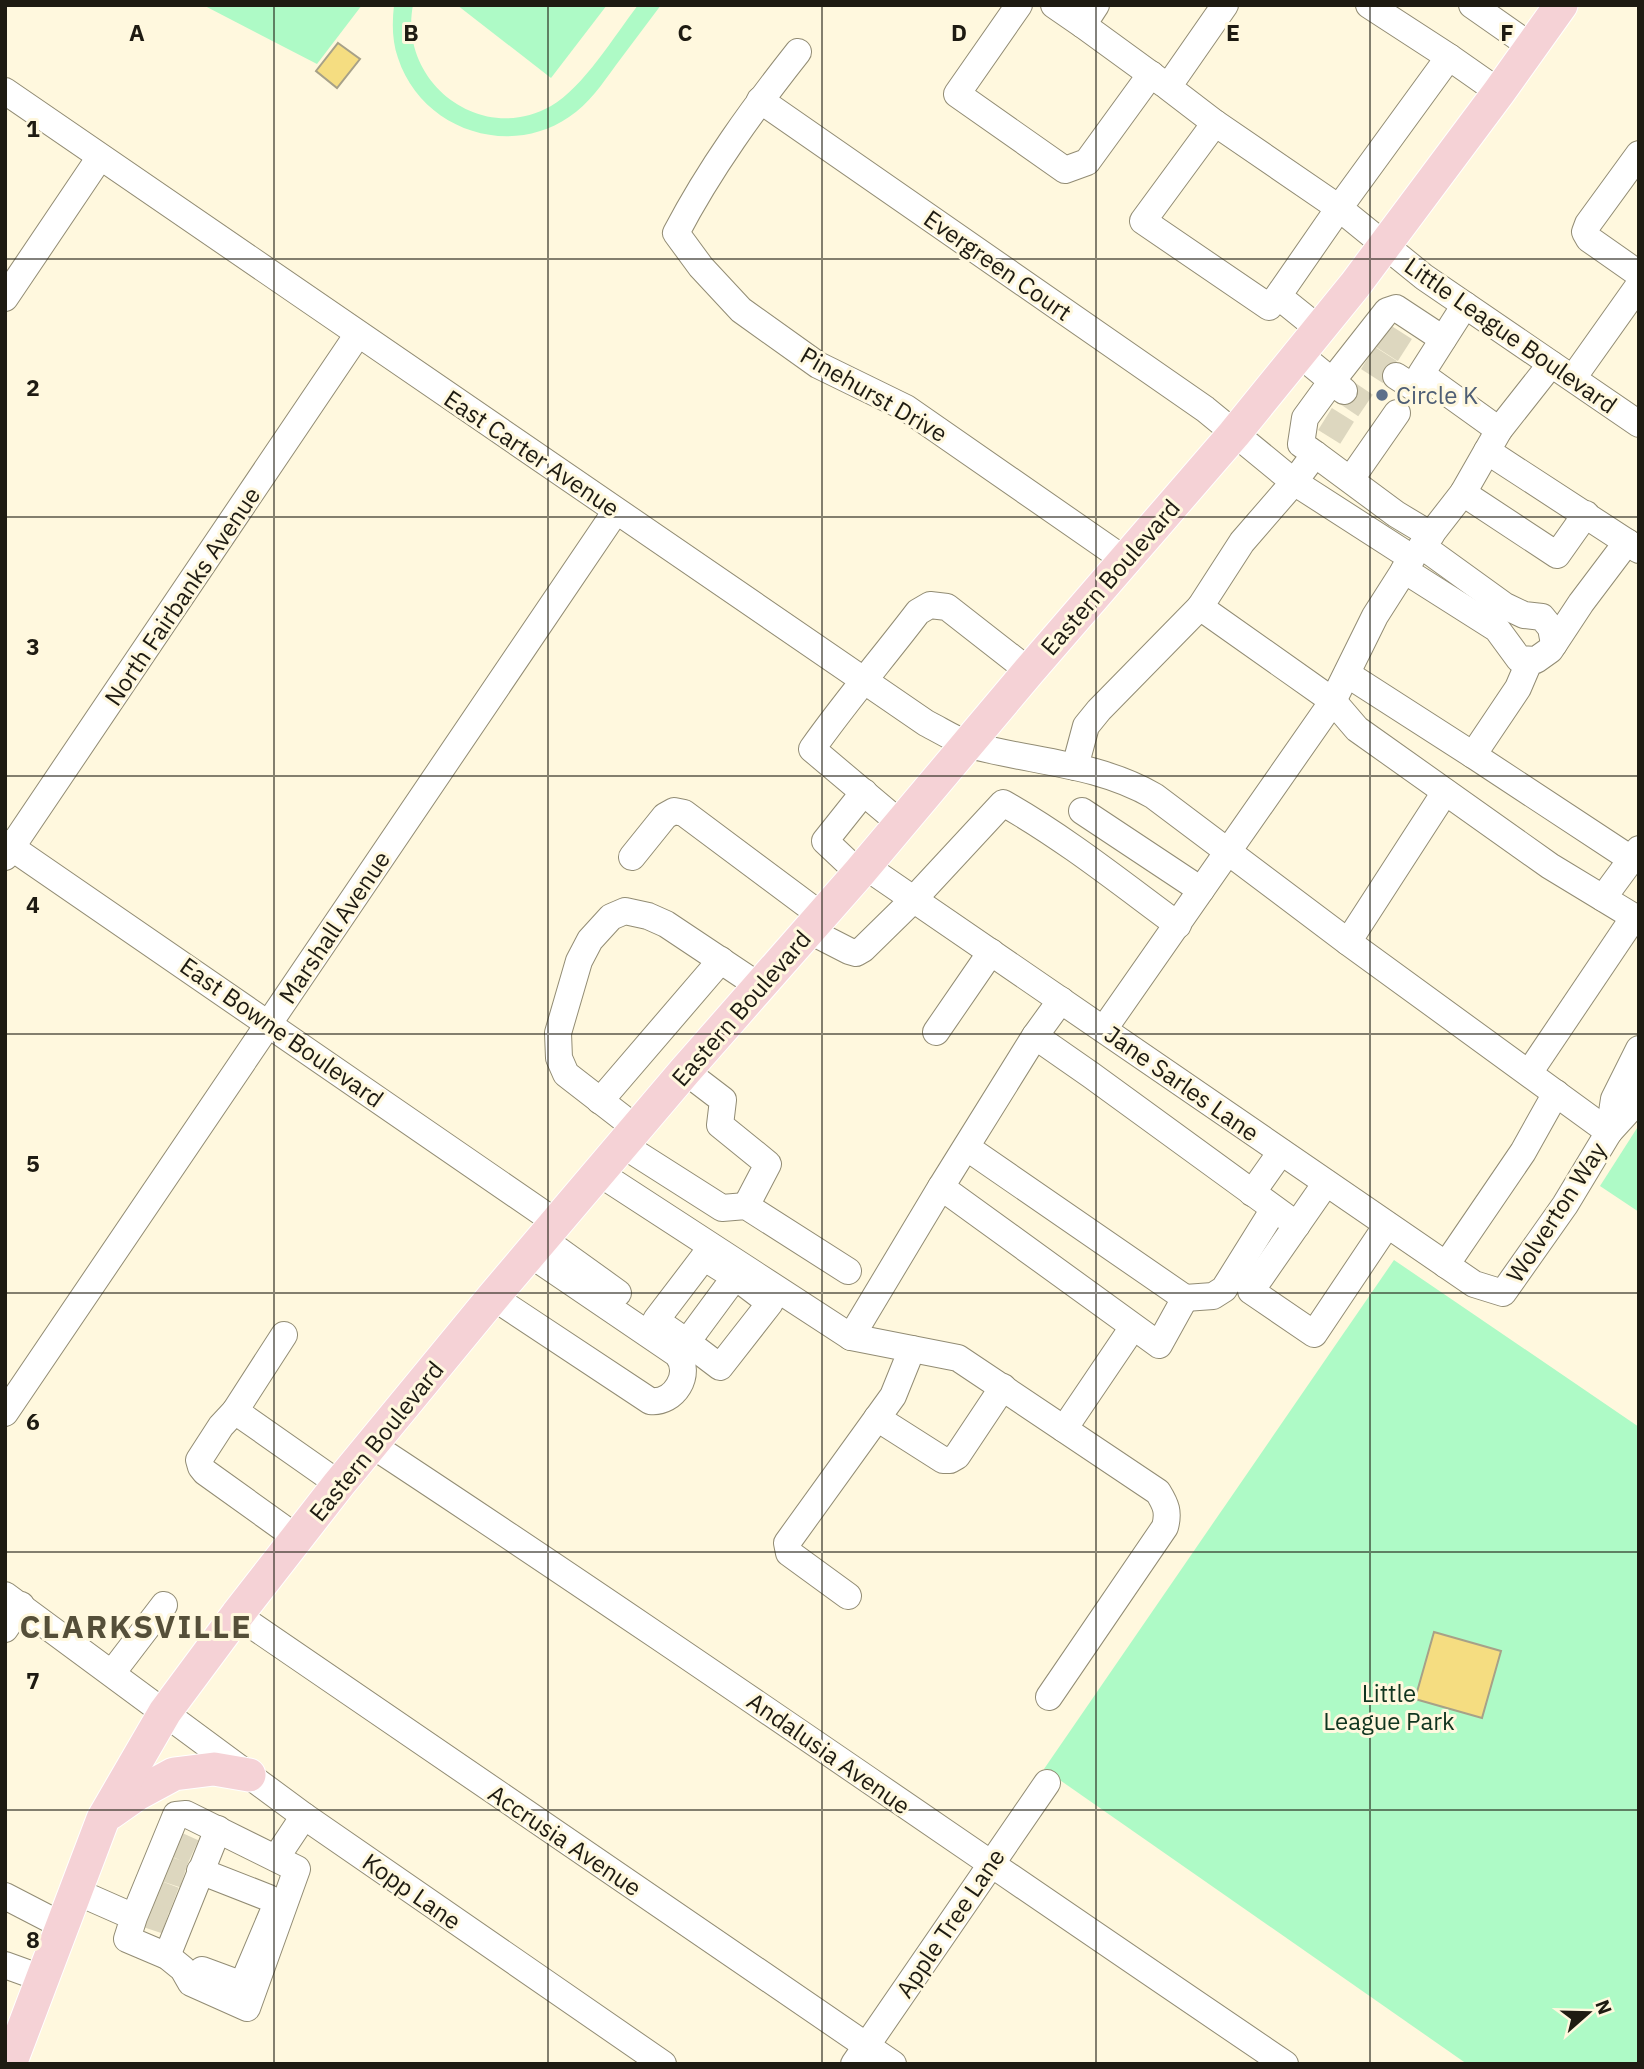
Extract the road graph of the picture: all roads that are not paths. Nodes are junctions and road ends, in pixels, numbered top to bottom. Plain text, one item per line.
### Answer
1 (1019, 5) edge
2 (1054, 5) edge
3 (1225, 5) edge
4 (1369, 5) edge
5 (1472, 5) edge
6 (1561, 5) edge
7 (1090, 15) edge
8 (1532, 47) junction
9 (799, 51) dead end
10 (1449, 57) junction
11 (1160, 81) junction
12 (5, 91) edge
13 (1499, 92) junction
14 (760, 100) junction
15 (1215, 123) junction
16 (1639, 154) edge
17 (100, 157) junction
18 (1339, 208) junction
19 (1385, 244) junction
20 (1639, 274) edge
21 (1639, 285) edge
22 (1278, 296) junction
23 (5, 298) edge
24 (1465, 305) junction
25 (358, 334) junction
26 (1443, 339) junction
27 (1309, 342) junction
28 (1562, 371) junction
29 (1338, 386) junction
30 (1404, 388) junction
31 (1639, 424) edge
32 (1234, 434) junction
33 (1493, 440) junction
34 (1315, 454) junction
35 (1351, 479) junction
36 (1294, 482) junction
37 (1463, 493) junction
38 (616, 511) junction
39 (1396, 514) junction
40 (1586, 514) junction
41 (1379, 536) junction
42 (1633, 546) edge
43 (1417, 552) junction
44 (1125, 560) junction
45 (1200, 607) junction
46 (1554, 644) junction
47 (1530, 660) junction
48 (1029, 671) junction
49 (1347, 674) junction
50 (864, 681) junction
51 (1333, 701) junction
52 (968, 744) junction
53 (1474, 755) junction
54 (1083, 769) junction
55 (864, 792) junction
56 (1445, 792) junction
57 (1082, 811) junction
58 (901, 824) junction
59 (1072, 847) junction
60 (7, 849) edge
61 (1228, 852) junction
62 (1635, 854) edge
63 (632, 857) dead end
64 (862, 870) junction
65 (1201, 890) junction
66 (1602, 898) junction
67 (913, 900) junction
68 (1636, 918) edge
69 (815, 923) junction
70 (1178, 925) junction
71 (1348, 942) junction
72 (991, 953) junction
73 (721, 960) junction
74 (759, 986) junction
75 (1061, 1000) junction
76 (269, 1023) junction
77 (936, 1032) dead end
78 (1110, 1033) junction
79 (1035, 1036) junction
80 (1639, 1049) edge
81 (685, 1071) junction
82 (1529, 1073) junction
83 (1091, 1075) junction
84 (1639, 1092) edge
85 (1556, 1093) junction
86 (600, 1101) junction
87 (1609, 1132) junction
88 (630, 1137) junction
89 (967, 1147) junction
90 (1281, 1152) junction
91 (595, 1178) junction
92 (1326, 1182) junction
93 (941, 1187) junction
94 (1252, 1193) junction
95 (746, 1206) junction
96 (1275, 1209) junction
97 (1297, 1225) junction
98 (1387, 1226) junction
99 (543, 1239) junction
100 (704, 1257) junction
101 (1446, 1265) junction
102 (848, 1271) dead end
103 (735, 1277) junction
104 (1503, 1293) joint
105 (493, 1297) junction
106 (1185, 1298) junction
107 (656, 1320) junction
108 (1133, 1327) junction
109 (284, 1335) dead end
110 (852, 1337) junction
111 (687, 1342) junction
112 (912, 1349) junction
113 (1003, 1387) junction
114 (235, 1411) junction
115 (5, 1413) edge
116 (877, 1418) junction
117 (1069, 1432) junction
118 (372, 1445) junction
119 (339, 1484) junction
120 (297, 1538) junction
121 (848, 1596) dead end
122 (13, 1600) edge
123 (164, 1605) dead end
124 (236, 1615) junction
125 (5, 1629) edge
126 (112, 1673) junction
127 (1049, 1697) dead end
128 (165, 1712) junction
129 (249, 1776) junction
130 (1046, 1783) dead end
131 (304, 1816) junction
132 (103, 1819) junction
133 (218, 1829) junction
134 (182, 1861) junction
135 (287, 1863) junction
136 (990, 1865) junction
137 (75, 1891) junction
138 (5, 1896) edge
139 (158, 1909) junction
140 (61, 1925) junction
141 (175, 1962) junction
142 (5, 1965) edge
143 (41, 1978) junction
144 (860, 2055) edge
145 (10, 2064) edge
146 (663, 2064) edge
147 (893, 2064) edge
148 (1285, 2064) edge

1 - 11 street
2 - 7 street, Little League Boulevard
3 - 11 street
4 - 10 street
5 - 8 street
6 - 8 main road, Eastern Boulevard
7 - 11 street, Little League Boulevard
8 - 13 main road, Eastern Boulevard
9 - 14 street
10 - 13 street
10 - 18 street
11 - 15 street, Little League Boulevard
12 - 17 street, East Carter Avenue
13 - 19 main road, Eastern Boulevard
14 - 32 street, Evergreen Court
14 - 44 street, Pinehurst Drive
15 - 18 street, Little League Boulevard
15 - 22 street
16 - 20 street
17 - 23 street
17 - 25 street, East Carter Avenue
18 - 19 street, Little League Boulevard
18 - 22 street
19 - 24 street, Little League Boulevard
19 - 27 main road, Eastern Boulevard
21 - 28 street
22 - 27 street
24 - 26 street
24 - 28 street, Little League Boulevard
25 - 38 street, East Carter Avenue
25 - 60 street, North Fairbanks Avenue
26 - 29 street
26 - 30 street
27 - 29 street
27 - 32 main road, Eastern Boulevard
28 - 31 street, Little League Boulevard
28 - 33 street
29 - 34 street
30 - 33 street
30 - 35 street
32 - 36 street, Evergreen Court
32 - 44 main road, Eastern Boulevard
33 - 37 street
33 - 40 street
34 - 35 street
34 - 36 street
35 - 39 street
36 - 41 street, Evergreen Court
36 - 45 street
37 - 40 street
37 - 43 street
38 - 50 street, East Carter Avenue
38 - 76 street, Marshall Avenue
39 - 41 street
39 - 43 street
40 - 42 street
41 - 43 street, Evergreen Court
42 - 46 street
43 - 46 street
43 - 47 street
43 - 49 street
44 - 48 main road, Eastern Boulevard
45 - 51 street
45 - 54 street
46 - 47 street
47 - 53 street
48 - 50 street
48 - 52 main road, Eastern Boulevard
49 - 51 street
49 - 53 street
50 - 52 street, East Carter Avenue
50 - 55 street
51 - 56 street
51 - 61 street
52 - 54 street, East Carter Avenue
52 - 58 main road, Eastern Boulevard
53 - 62 street
54 - 57 street
54 - 61 street, East Carter Avenue
55 - 58 street
55 - 64 street, Jane Sarles Lane
56 - 66 street
56 - 71 street
57 - 59 street
57 - 65 street
58 - 64 main road, Eastern Boulevard
59 - 67 street
59 - 70 street
60 - 76 street, East Bowne Boulevard
61 - 65 street
61 - 71 street, East Carter Avenue
62 - 66 street
63 - 69 street
64 - 67 street, Jane Sarles Lane
64 - 69 main road, Eastern Boulevard
65 - 70 street
66 - 68 street
67 - 69 street
67 - 72 street, Jane Sarles Lane
68 - 82 street
69 - 74 main road, Eastern Boulevard
70 - 78 street
71 - 82 street, East Carter Avenue
72 - 75 street, Jane Sarles Lane
72 - 77 street
73 - 74 street
73 - 86 street
73 - 86 street
74 - 81 main road, Eastern Boulevard
75 - 78 street, Jane Sarles Lane
75 - 79 street
76 - 99 street, East Bowne Boulevard
76 - 115 street, Marshall Avenue
78 - 83 street
78 - 90 street, Jane Sarles Lane
79 - 83 street
79 - 89 street
80 - 87 street, Wolverton Way
81 - 88 main road, Eastern Boulevard
81 - 95 street
82 - 85 street, East Carter Avenue
83 - 94 street
84 - 87 street, Wolverton Way
85 - 87 street, East Carter Avenue
85 - 101 street
86 - 88 street
87 - 104 street, Wolverton Way
88 - 91 main road, Eastern Boulevard
88 - 95 street
89 - 93 street
89 - 106 street
90 - 92 street, Jane Sarles Lane
90 - 94 street
91 - 99 main road, Eastern Boulevard
91 - 100 street
91 - 110 street
92 - 97 street
92 - 98 street, Jane Sarles Lane
93 - 108 street
93 - 110 street
94 - 96 street
95 - 102 street
96 - 97 street
96 - 106 street
97 - 98 street
98 - 101 street, Jane Sarles Lane
99 - 105 main road, Eastern Boulevard
99 - 105 street
99 - 107 street
100 - 103 street
100 - 107 street
101 - 104 street, Jane Sarles Lane
103 - 111 street
103 - 111 street
105 - 118 main road, Eastern Boulevard
106 - 108 street
107 - 111 street
108 - 117 street
109 - 114 street
110 - 112 street
112 - 113 street
112 - 116 street
113 - 116 street
113 - 117 street
114 - 119 street
114 - 120 street
116 - 121 street
117 - 127 street
118 - 119 main road, Eastern Boulevard
118 - 136 street, Andalusia Avenue
119 - 120 main road, Eastern Boulevard
120 - 124 main road, Eastern Boulevard
122 - 125 street
122 - 126 street, Kopp Lane
123 - 126 street
124 - 128 main road, Eastern Boulevard
124 - 144 street, Accrusia Avenue
126 - 128 street, Kopp Lane
128 - 129 street, Kopp Lane
128 - 132 main road, Eastern Boulevard
129 - 131 street, Kopp Lane
129 - 132 main road
130 - 136 street, Apple Tree Lane
131 - 135 street
131 - 146 street, Kopp Lane
132 - 137 main road, Eastern Boulevard
133 - 134 street
133 - 134 street
133 - 135 street
134 - 139 street
134 - 139 street
134 - 141 street
135 - 141 street
136 - 144 street, Apple Tree Lane
136 - 148 street, Andalusia Avenue
137 - 139 street
137 - 140 main road, Eastern Boulevard
138 - 140 street
139 - 141 street
139 - 141 street
140 - 143 main road, Eastern Boulevard
142 - 143 street
143 - 145 main road, Eastern Boulevard
144 - 147 street, Accrusia Avenue

